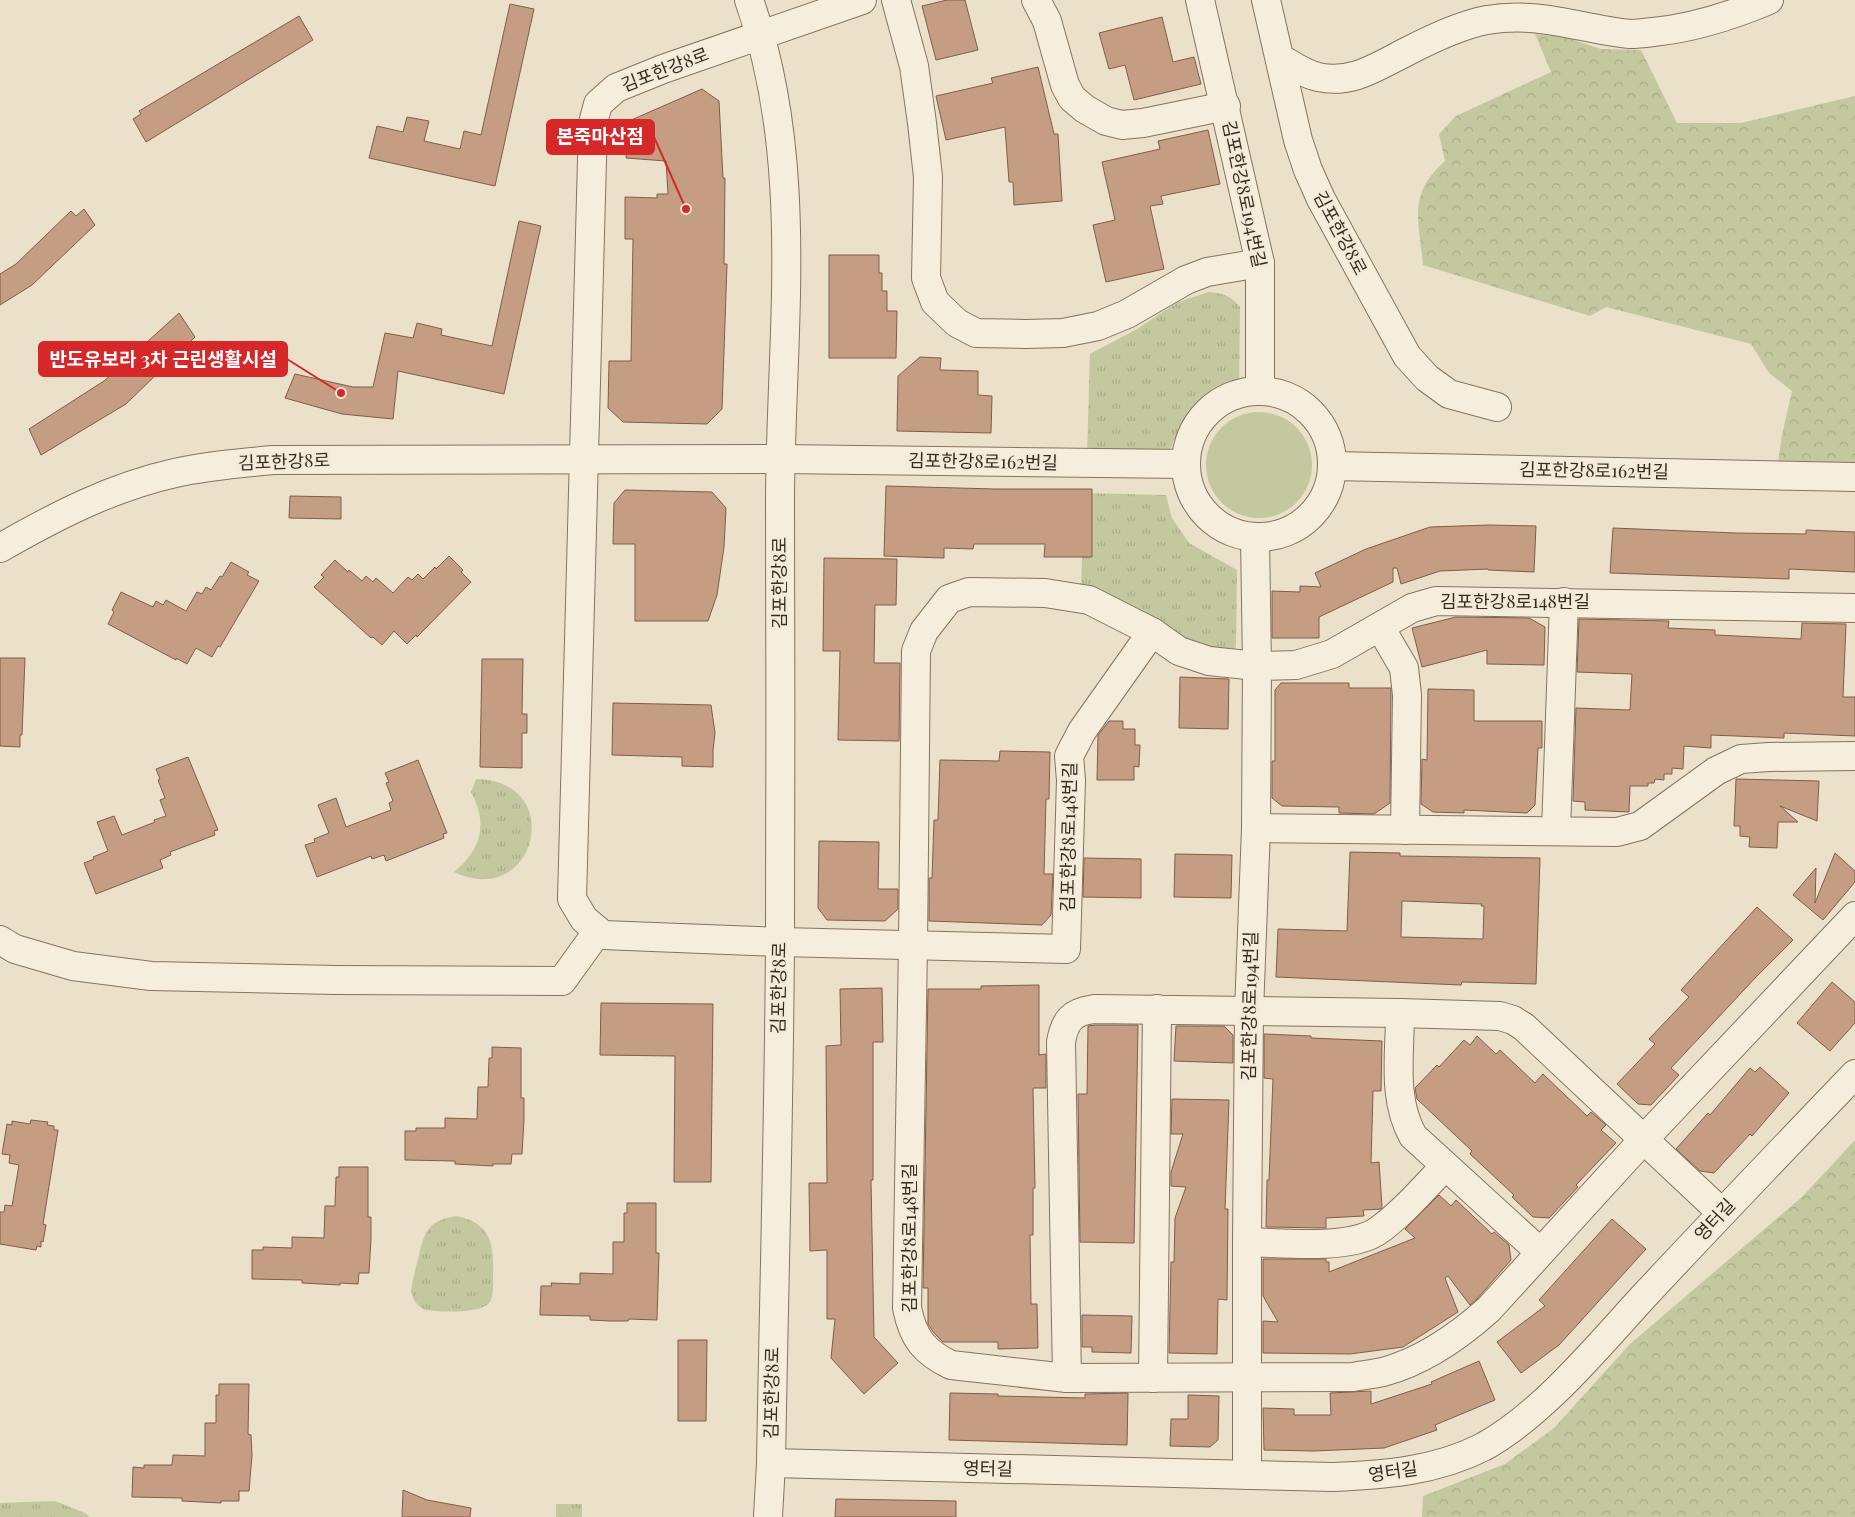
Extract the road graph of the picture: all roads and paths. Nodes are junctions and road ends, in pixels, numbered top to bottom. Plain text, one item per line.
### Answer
1 (749, 0) edge
2 (862, 0) edge
3 (896, 0) edge
4 (1036, 0) edge
5 (1200, 0) edge
6 (1266, 0) edge
7 (1769, 0) edge
8 (1737, 6) edge
9 (761, 35) junction
10 (1280, 58) junction
11 (1226, 106) junction
12 (1260, 264) junction
13 (1260, 391) junction
14 (1496, 407) dead end
15 (585, 459) junction
16 (780, 459) junction
17 (1185, 464) junction
18 (1332, 466) junction
19 (1855, 477) edge
20 (1255, 537) junction
21 (0, 548) edge
22 (1564, 602) junction
23 (1855, 608) edge
24 (1380, 627) junction
25 (1152, 632) junction
26 (1257, 666) junction
27 (1855, 756) edge
28 (1256, 828) junction
29 (1405, 830) junction
30 (1556, 831) junction
31 (1855, 916) edge
32 (598, 931) junction
33 (0, 940) edge
34 (780, 942) junction
35 (913, 945) junction
36 (1157, 1009) junction
37 (1249, 1011) junction
38 (1400, 1013) junction
39 (1855, 1074) edge
40 (1644, 1139) junction
41 (1445, 1166) junction
42 (1722, 1213) junction
43 (1247, 1242) junction
44 (1540, 1252) junction
45 (1066, 1378) junction
46 (1153, 1378) junction
47 (1248, 1378) junction
48 (771, 1463) junction
49 (1247, 1475) junction
50 (768, 1517) edge

1 - 9 street, 김포한강8로
2 - 9 street
3 - 12 street
4 - 11 street
5 - 11 street, 김포한강8로194번길
6 - 10 street, 김포한강8로
7 - 8 street
8 - 10 street
9 - 15 street, 김포한강8로
9 - 16 street, 김포한강8로
10 - 14 street, 김포한강8로
11 - 12 street, 김포한강8로194번길
12 - 13 street, 김포한강8로194번길
13 - 17 street
13 - 18 street
15 - 16 street, 김포한강8로
15 - 21 street, 김포한강8로
15 - 32 street
16 - 17 street, 김포한강8로162번길
16 - 34 street, 김포한강8로
17 - 20 street
18 - 19 street, 김포한강8로162번길
18 - 20 street
20 - 26 street, 김포한강8로194번길
22 - 23 street, 김포한강8로148번길
22 - 24 street, 김포한강8로148번길
22 - 30 street
24 - 26 street, 김포한강8로148번길
24 - 29 street
25 - 26 street, 김포한강8로148번길
25 - 35 street, 김포한강8로148번길
25 - 35 street
26 - 28 street, 김포한강8로194번길
27 - 30 street
28 - 29 street
28 - 37 street, 김포한강8로194번길
29 - 30 street
31 - 40 street, 김포한강8로148번길
32 - 33 street
32 - 34 street, 김포한강8로148번길
34 - 35 street, 김포한강8로148번길
34 - 48 street, 김포한강8로
35 - 45 street, 김포한강8로148번길
36 - 37 street
36 - 45 street
36 - 46 street
37 - 38 street
37 - 43 street, 김포한강8로194번길
38 - 40 street
38 - 41 street
39 - 42 street, 영터길
40 - 42 street
40 - 44 street, 김포한강8로148번길
41 - 43 street
41 - 44 street
42 - 49 street, 영터길
43 - 47 street, 김포한강8로194번길
44 - 47 street, 김포한강8로148번길
45 - 46 street, 김포한강8로148번길
46 - 47 street, 김포한강8로148번길
47 - 49 street, 김포한강8로194번길
48 - 49 street, 영터길
48 - 50 street, 김포한강8로

